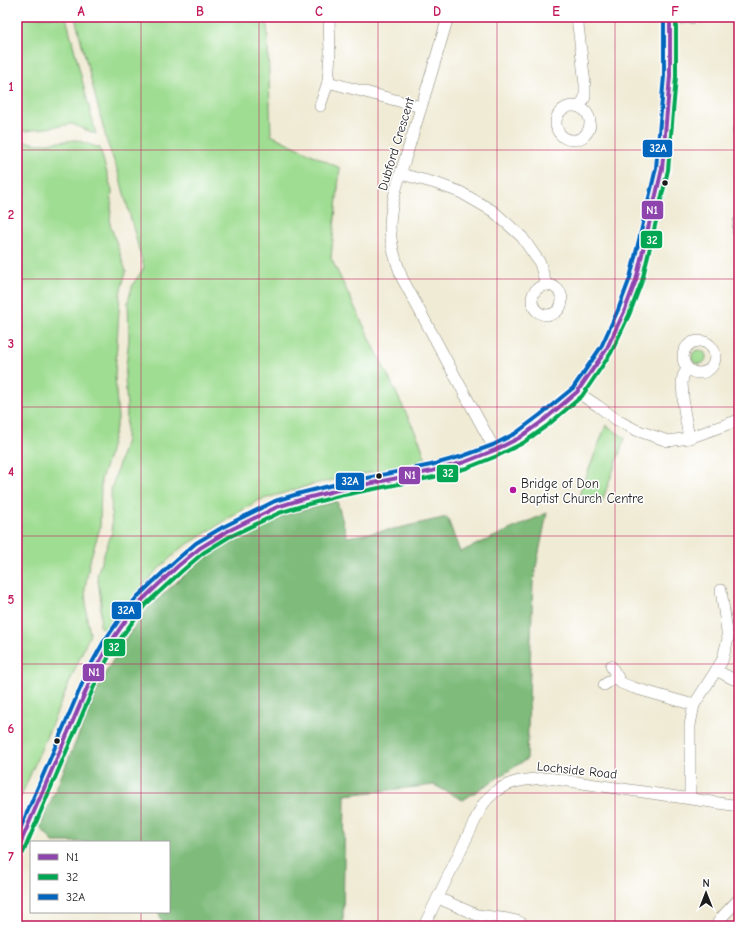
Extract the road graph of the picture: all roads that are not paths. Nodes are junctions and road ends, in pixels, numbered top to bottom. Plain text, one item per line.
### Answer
1 (329, 17) edge
2 (448, 17) edge
3 (577, 17) edge
4 (701, 17) edge
5 (670, 18) edge
6 (328, 82) junction
7 (320, 106) dead end
8 (422, 107) junction
9 (580, 107) dead end
10 (401, 174) junction
11 (739, 222) edge
12 (739, 233) edge
13 (546, 285) dead end
14 (688, 369) dead end
15 (576, 392) junction
16 (739, 420) edge
17 (689, 438) junction
18 (495, 450) junction
19 (721, 590) dead end
20 (716, 670) junction
21 (733, 678) dead end
22 (604, 686) dead end
23 (694, 705) junction
24 (690, 798) junction
25 (739, 806) edge
26 (17, 851) edge
27 (438, 898) junction
28 (739, 899) edge
29 (424, 926) edge
30 (527, 926) edge
31 (716, 926) edge

1 - 6 street
2 - 8 street, Dubford Crescent
3 - 9 street
4 - 5 street
5 - 15 street
6 - 7 street
6 - 8 street
8 - 10 street, Dubford Crescent
10 - 13 street
10 - 18 street, Dubford Crescent
11 - 12 street
14 - 17 street
15 - 17 street
15 - 18 street
16 - 17 street
18 - 26 street
19 - 20 street
20 - 21 street
20 - 23 street
22 - 23 street
23 - 24 street
24 - 25 street, Lochside Road
24 - 27 street, Lochside Road
27 - 29 street, Lochside Road
27 - 30 street
28 - 31 street

